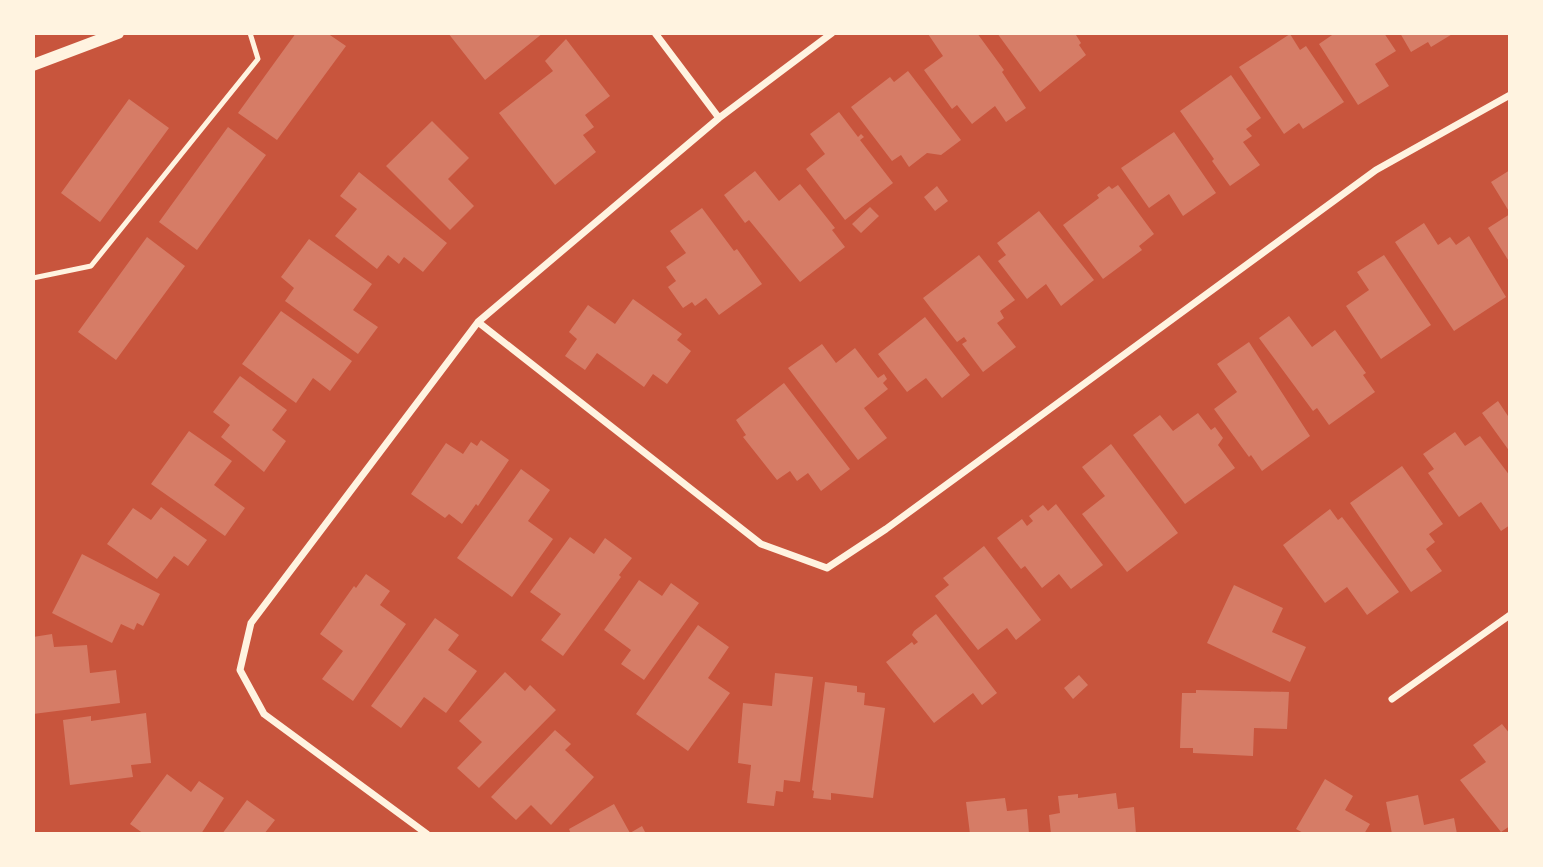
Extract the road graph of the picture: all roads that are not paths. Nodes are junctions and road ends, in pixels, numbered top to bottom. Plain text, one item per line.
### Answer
1 (118, 33) edge
2 (250, 33) edge
3 (655, 33) edge
4 (832, 33) edge
5 (33, 65) edge
6 (1510, 95) edge
7 (719, 118) junction
8 (33, 278) edge
9 (478, 322) junction
10 (1510, 615) edge
11 (1392, 699) dead end
12 (427, 834) edge

1 - 5 street
2 - 8 lane
3 - 7 street
4 - 7 street
6 - 9 street
7 - 9 street
9 - 12 street
10 - 11 street

